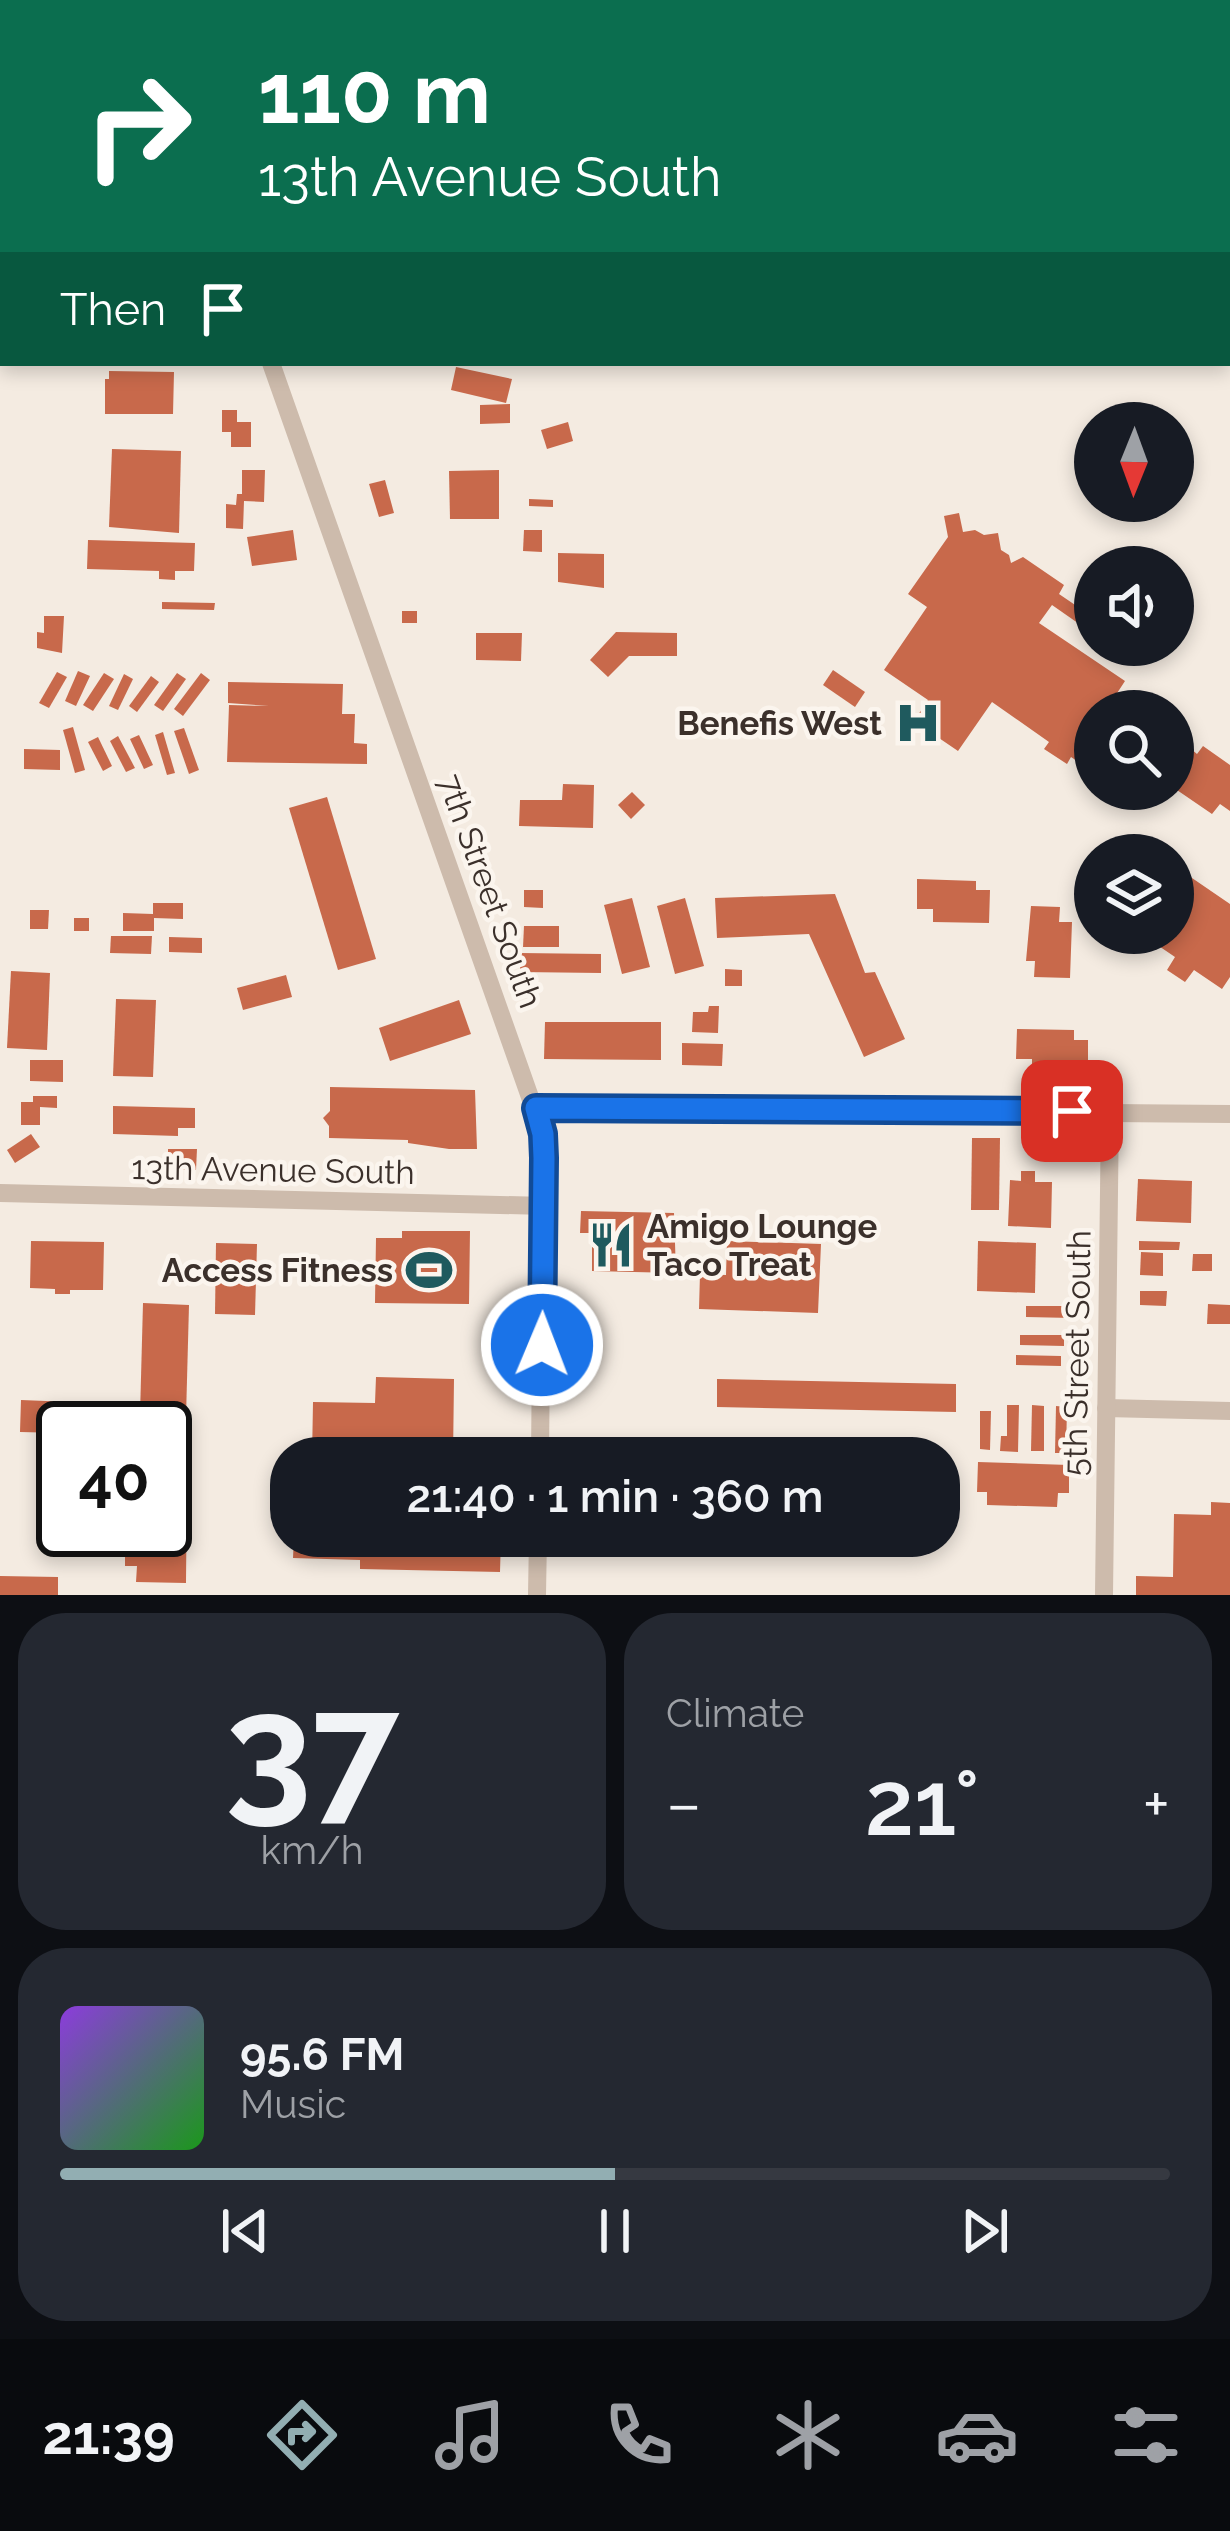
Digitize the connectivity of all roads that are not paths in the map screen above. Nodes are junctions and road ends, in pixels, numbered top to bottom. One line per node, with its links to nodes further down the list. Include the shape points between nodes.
1 (272, 366): 2 (street, 7th Street South)
2 (536, 1108): 3 (street); 6 (street, 7th Street South)
3 (1110, 1111): 4 (street); 7 (street, 5th Street South)
4 (1230, 1114)
5 (0, 1193): 6 (street, 13th Avenue South)
6 (545, 1206): 9 (street, 7th Street South)
7 (1106, 1408): 8 (street); 12 (street, 5th Street South)
8 (1230, 1411)
9 (540, 1437)
10 (538, 1557): 11 (street)
11 (537, 1595)
12 (1104, 1595)

